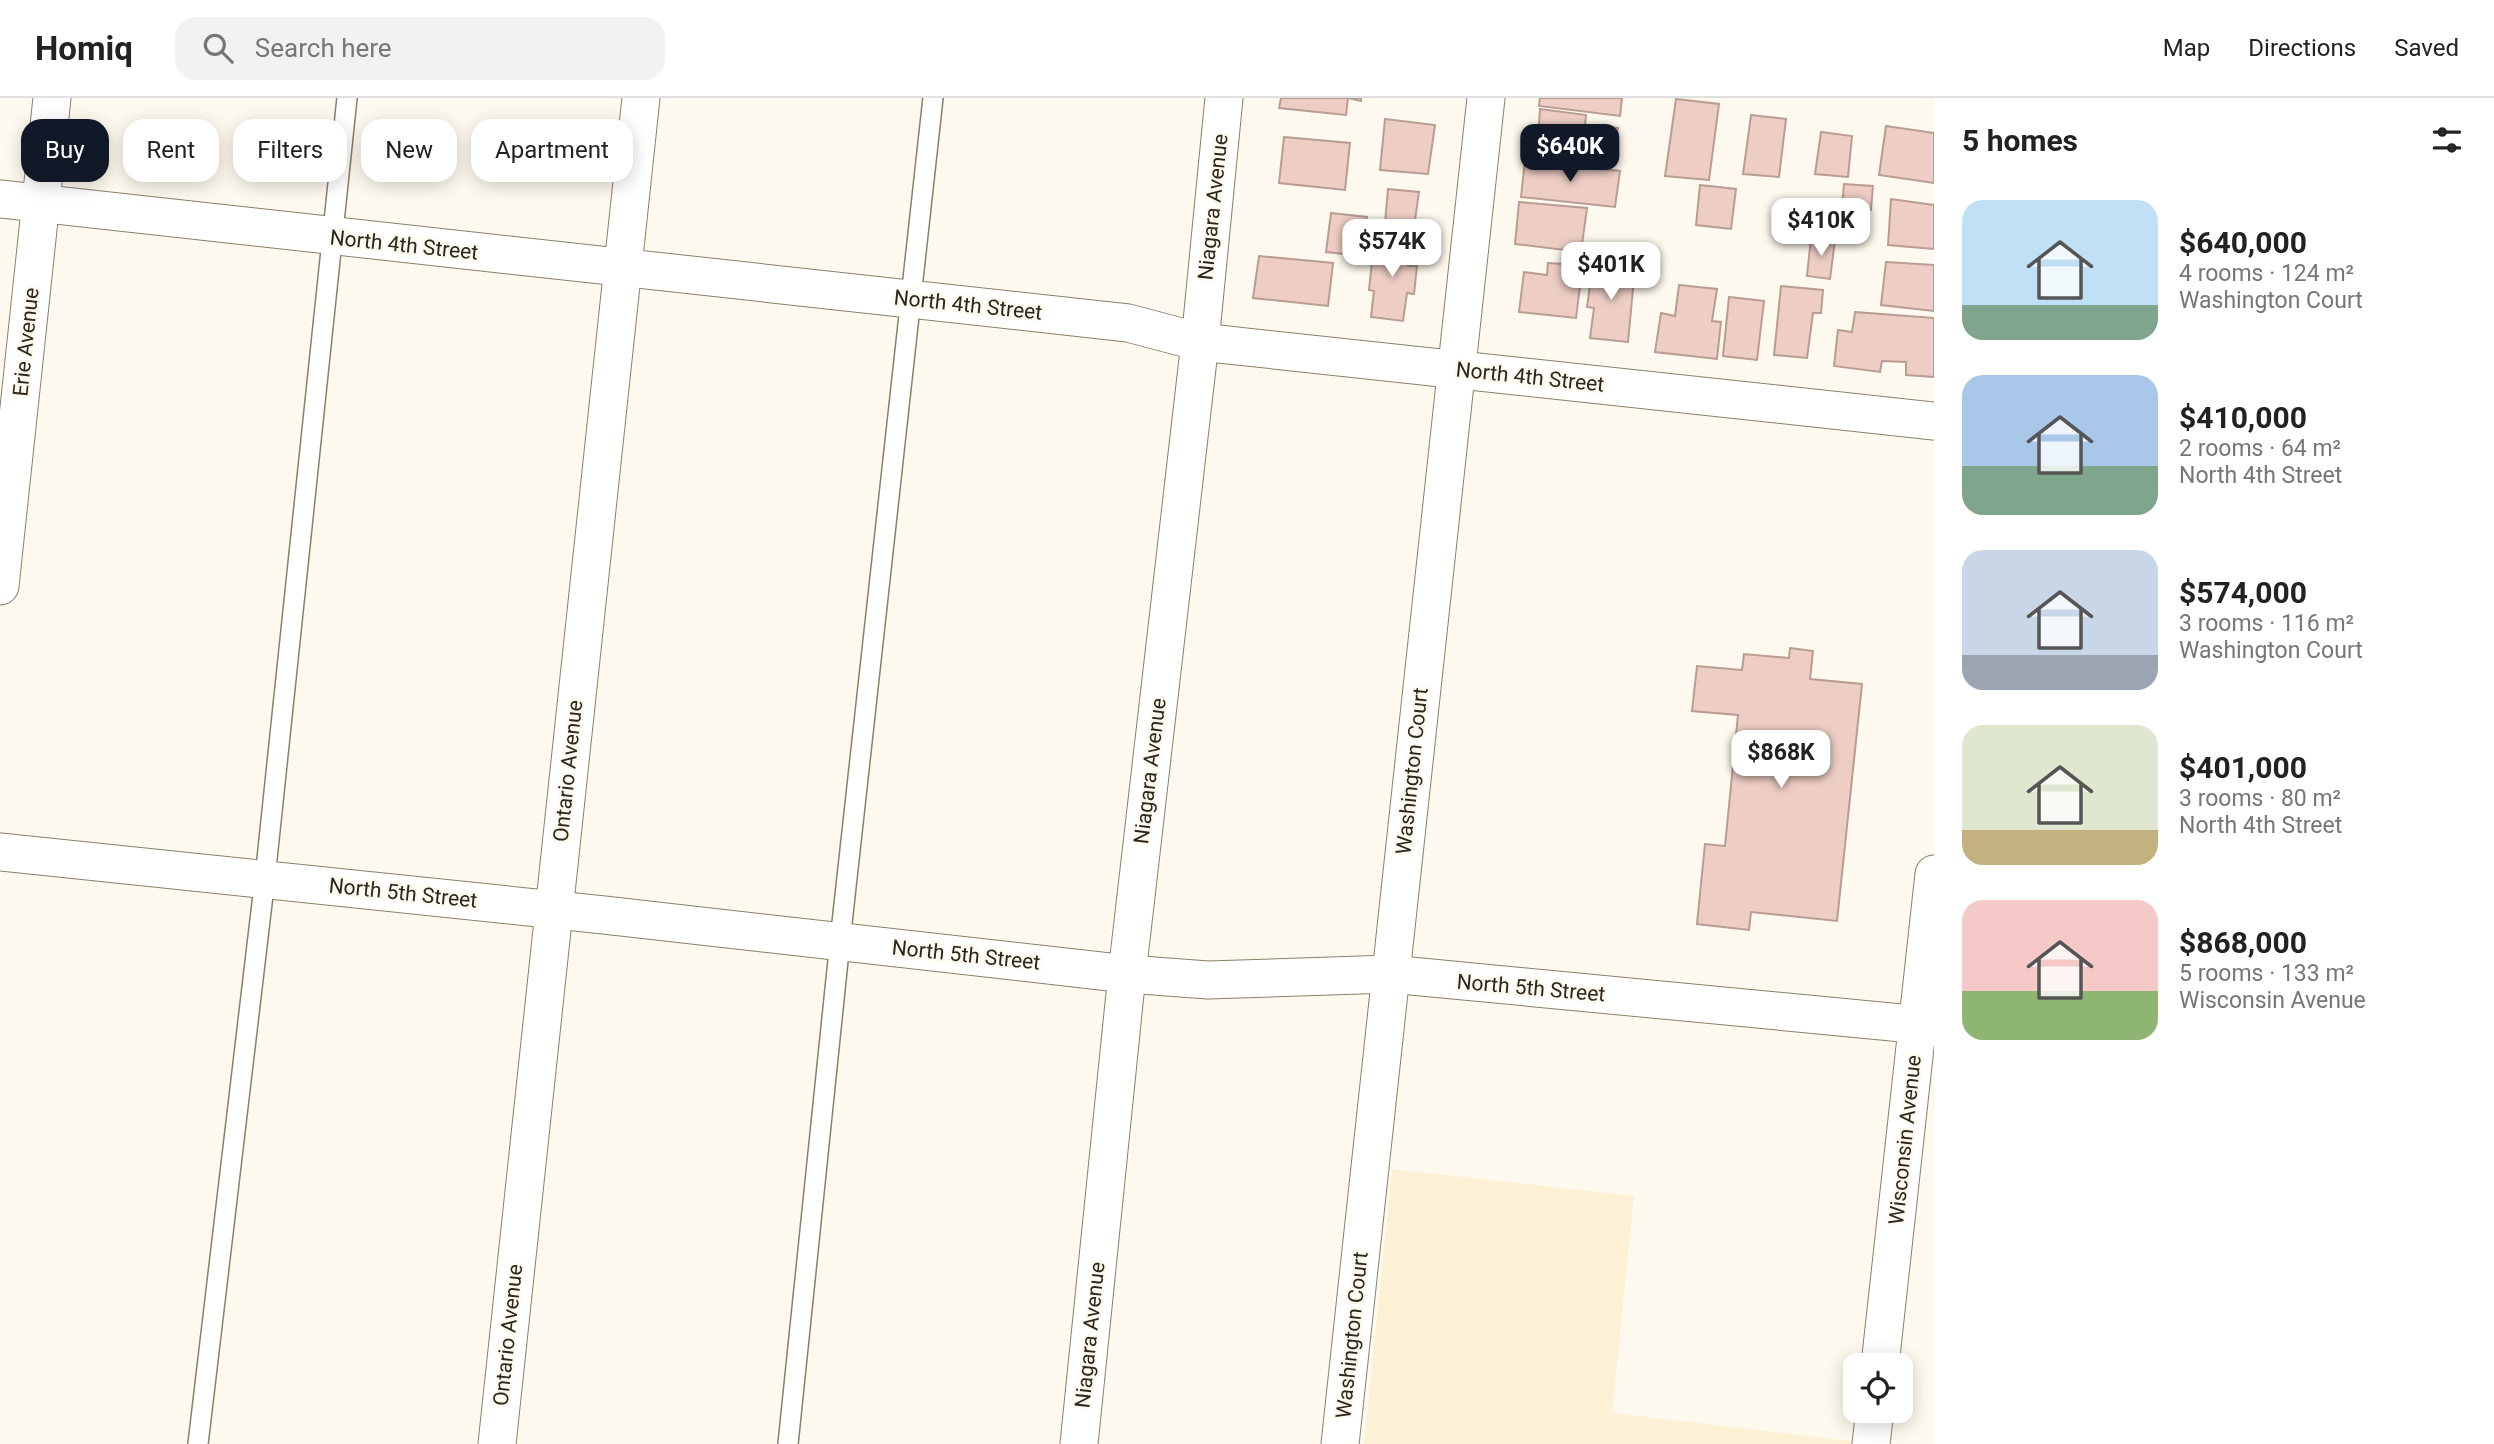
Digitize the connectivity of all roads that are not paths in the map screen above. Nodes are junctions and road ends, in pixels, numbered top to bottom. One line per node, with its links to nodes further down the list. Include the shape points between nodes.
1 (52, 98): 8 (street, Erie Avenue)
2 (347, 98): 9 (lane)
3 (641, 98): 10 (street, Ontario Avenue)
4 (933, 98): 11 (lane)
5 (1224, 98): 12 (street, Niagara Avenue)
6 (1486, 98): 13 (street, Washington Court)
7 (0, 200): 8 (street, North 4th Street)
8 (41, 204): 9 (street, North 4th Street); 15 (street, Erie Avenue)
9 (332, 237): 10 (street, North 4th Street); 18 (lane)
10 (623, 268): 11 (street, North 4th Street); 19 (street, Ontario Avenue)
11 (911, 299): 12 (street, North 4th Street, via 1128,323); 20 (lane)
12 (1200, 342): 13 (street, North 4th Street); 21 (street, Niagara Avenue)
13 (1457, 369): 14 (street, North 4th Street); 22 (street, Washington Court)
14 (1934, 421)
15 (0, 586)
16 (0, 852): 18 (street, North 5th Street)
17 (1934, 874): 23 (street, Wisconsin Avenue)
18 (265, 878): 19 (street, North 5th Street); 26 (lane)
19 (554, 909): 20 (street, North 5th Street); 27 (street, Ontario Avenue)
20 (840, 941): 21 (street, North 5th Street); 28 (lane)
21 (1127, 974): 22 (street, North 5th Street, via 1208,980); 29 (street, Niagara Avenue)
22 (1390, 974): 23 (street, North 5th Street); 30 (street, Washington Court)
23 (1926, 1025): 24 (street, Wisconsin Avenue)
24 (1882, 1353)
25 (1873, 1423): 31 (street)
26 (198, 1444)
27 (496, 1444)
28 (788, 1444)
29 (1079, 1444)
30 (1340, 1444)
31 (1871, 1444)

